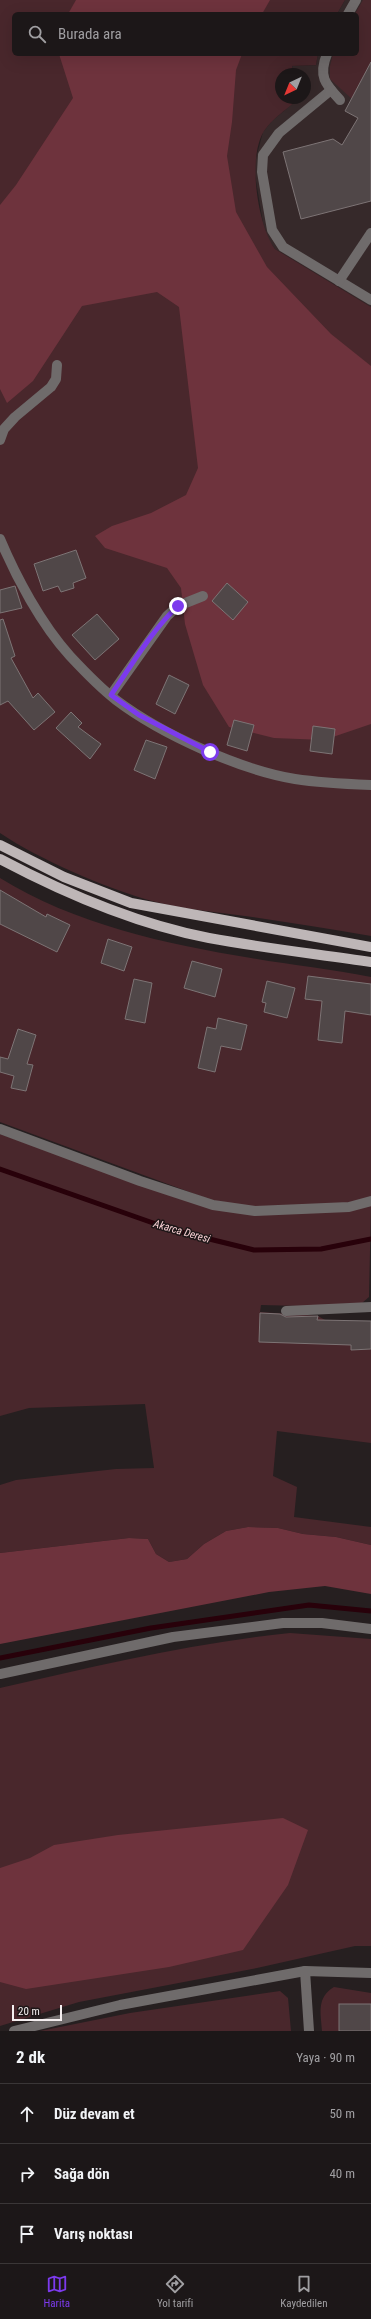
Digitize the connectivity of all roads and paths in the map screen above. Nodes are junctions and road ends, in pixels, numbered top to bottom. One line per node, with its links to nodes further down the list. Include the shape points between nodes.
1 (356, 0): 2 (street)
2 (349, 12)
3 (326, 56): 4 (street, via 322,67 324,80)
4 (331, 90): 5 (street); 7 (street, via 279,132 263,155 262,172 272,230 276,239 283,247)
5 (340, 100)
6 (371, 233): 7 (street)
7 (340, 282): 8 (street)
8 (371, 300)
9 (57, 365): 10 (street, via 56,379 51,387 15,417 4,429)
10 (0, 440)
11 (0, 539): 13 (street, via 18,579 68,654)
12 (203, 596): 13 (street, via 178,606 167,616)
13 (111, 695): 14 (street, via 163,728 210,752 248,766 294,779)
14 (371, 785)
15 (0, 845): 17 (main road, via 64,877 131,903)
16 (0, 859): 18 (main road, via 72,894 159,925 209,937)
17 (371, 947)
18 (371, 962)
19 (0, 1128): 20 (street, via 140,1181 213,1205 255,1211 349,1207)
20 (371, 1202)
21 (371, 1307): 22 (street)
22 (286, 1310)
23 (371, 1629): 24 (street, via 322,1623 283,1623 173,1638)
24 (0, 1674)
25 (305, 1971): 26 (street); 27 (street, via 120,2004); 28 (street)
26 (371, 1973)
27 (14, 2031)
28 (309, 2031)

